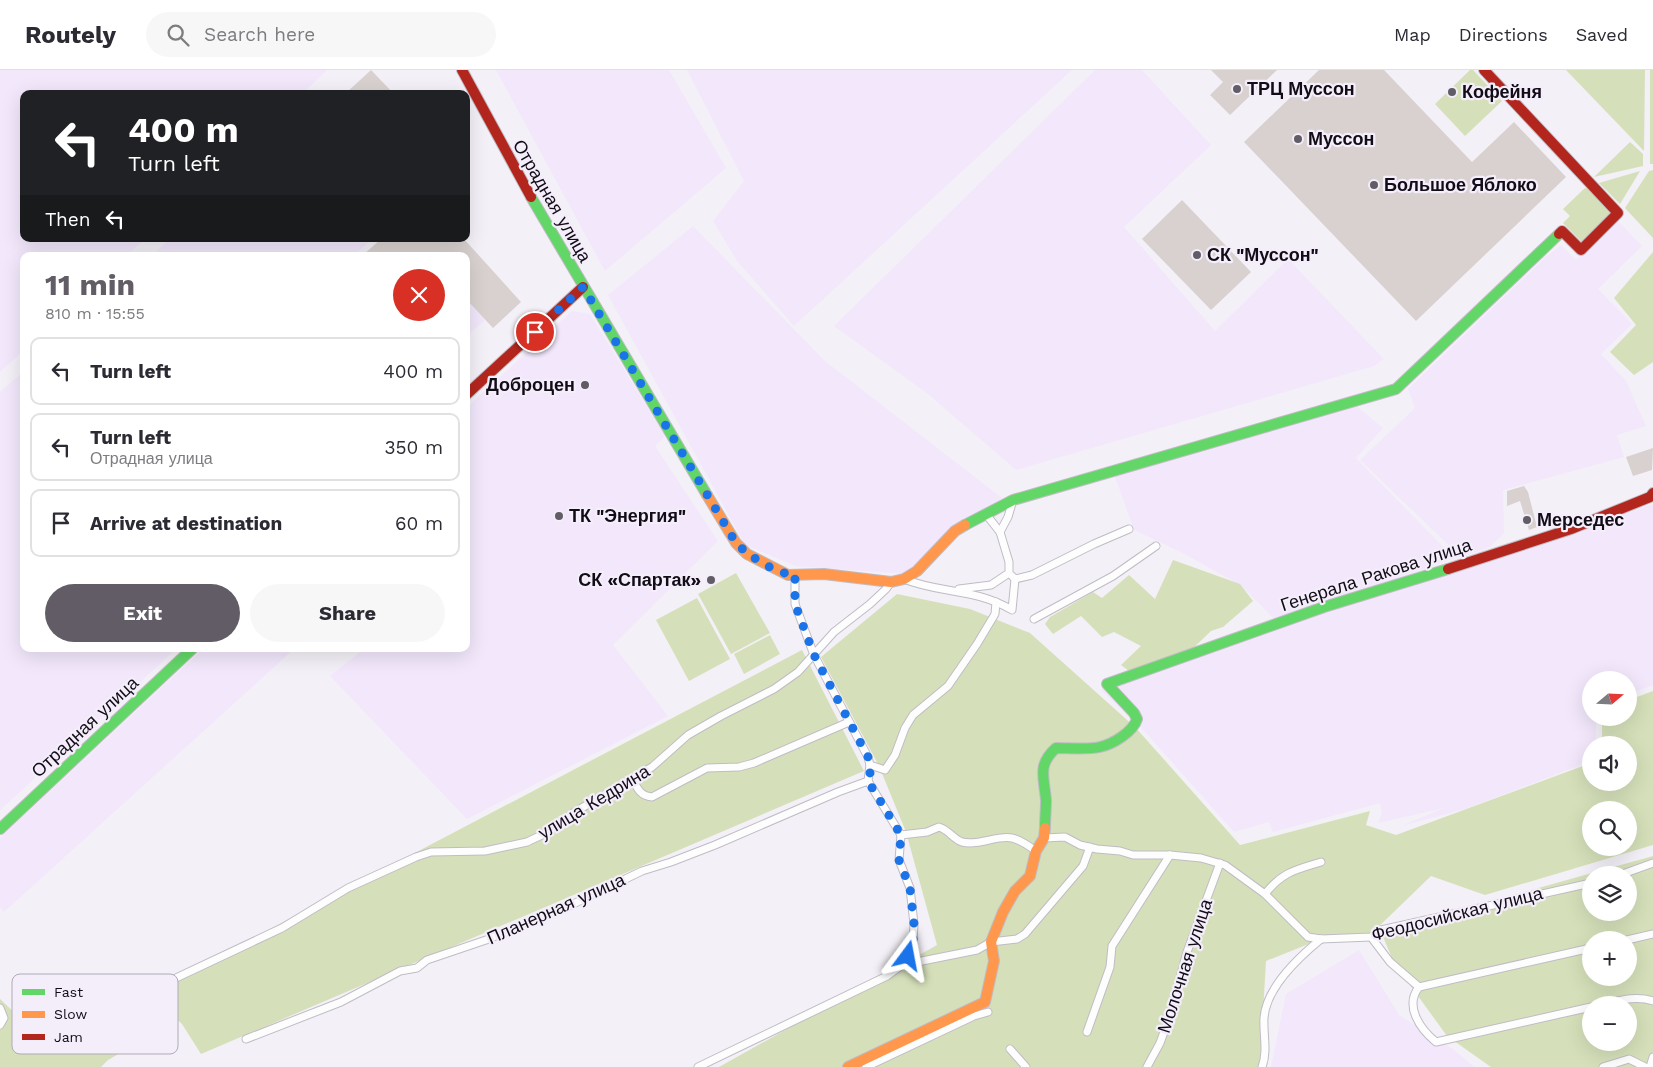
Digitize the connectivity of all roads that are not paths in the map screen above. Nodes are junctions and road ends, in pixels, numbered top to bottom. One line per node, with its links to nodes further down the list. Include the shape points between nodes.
1 (462, 70): 3 (street, Отрадная улица)
2 (1484, 70): 6 (street, via 1618,212 1581,250 1562,231 1396,389)
3 (583, 287): 4 (street, Отрадная улица); 12 (street, via 736,543 760,561 788,575)
4 (470, 390)
5 (1653, 493): 27 (street, Генерала Ракова улица, via 1623,509 1571,529 1325,607 1107,684 1134,713 1135,725 1121,737 1100,747 1062,747 1051,751 1042,770 1046,800)
6 (1013, 500): 7 (street); 9 (street)
7 (985, 513): 9 (street); 13 (street, via 956,531 917,572)
8 (1130, 529): 14 (street, via 1032,575)
9 (1000, 532): 11 (street)
10 (1156, 546): 18 (street, via 1113,576)
11 (1009, 573): 14 (street); 16 (street, via 991,585)
12 (795, 574): 15 (street); 20 (street, via 795,604)
13 (904, 579): 15 (street); 16 (street, via 921,586)
14 (1015, 579): 17 (street, via 1012,610)
15 (891, 582): 20 (street, улица Кедрина, via 870,604 834,632)
16 (952, 590): 17 (street)
17 (996, 602): 22 (street, via 995,614 948,686 913,715 885,770)
18 (1034, 619)
19 (189, 652): 25 (street, Отрадная улица)
20 (814, 655): 21 (street); 23 (street, улица Кедрина, via 798,672 774,689 688,736 652,767)
21 (849, 722): 22 (street); 23 (street, via 754,763 707,768 652,797 644,796)
22 (870, 765): 24 (street)
23 (632, 778): 44 (street, улица Кедрина, via 527,842 484,851 431,852 356,884 282,928)
24 (868, 781): 26 (street); 53 (street, Планерная улица, via 715,845 642,871 486,940 427,960 417,968 400,971 342,1002)
25 (0, 829)
26 (901, 835): 29 (street, via 939,827 961,841 987,842 1012,838); 43 (street, via 899,860 910,888 914,924 908,956)
27 (1044, 838): 28 (street, via 1065,837); 29 (street)
28 (1090, 848): 30 (street, via 1133,855); 41 (street, via 1083,866 1025,934 1017,939)
29 (1036, 851): 41 (street, via 1030,876 1011,898)
30 (1170, 855): 32 (street); 52 (street, via 1112,946 1110,966)
31 (1321, 862): 36 (street, via 1277,879)
32 (1220, 863): 36 (street); 60 (street, Молочная улица, via 1187,952 1170,1018)
33 (1653, 864): 34 (street)
34 (1637, 869)
35 (1582, 885): 38 (street, Феодосийская улица, via 1381,930)
36 (1265, 894): 40 (street, via 1308,937)
37 (1653, 934): 39 (street)
38 (1371, 937): 40 (street, Феодосийская улица); 45 (street, via 1390,962)
39 (1637, 938)
40 (1322, 939): 61 (street, via 1272,990 1264,1016 1265,1059)
41 (991, 942): 43 (street, via 977,950); 57 (street, via 994,961 985,1002)
42 (1582, 950): 45 (street)
43 (912, 964): 56 (street, via 902,965 887,976)
44 (178, 977)
45 (1419, 987): 49 (street, via 1412,1004 1416,1016 1436,1042)
46 (1637, 998): 47 (street)
47 (1653, 1001)
48 (0, 1008): 51 (street, via 4,1018)
49 (1582, 1009)
50 (988, 1012): 58 (street)
51 (0, 1026)
52 (1087, 1032)
53 (246, 1039)
54 (1010, 1049): 59 (street)
55 (1653, 1057): 64 (street)
56 (698, 1067)
57 (848, 1067)
58 (866, 1067)
59 (1026, 1067)
60 (1147, 1067)
61 (1262, 1067)
62 (1603, 1067): 63 (street, via 1629,1059)
63 (1645, 1067)
64 (1650, 1067)

